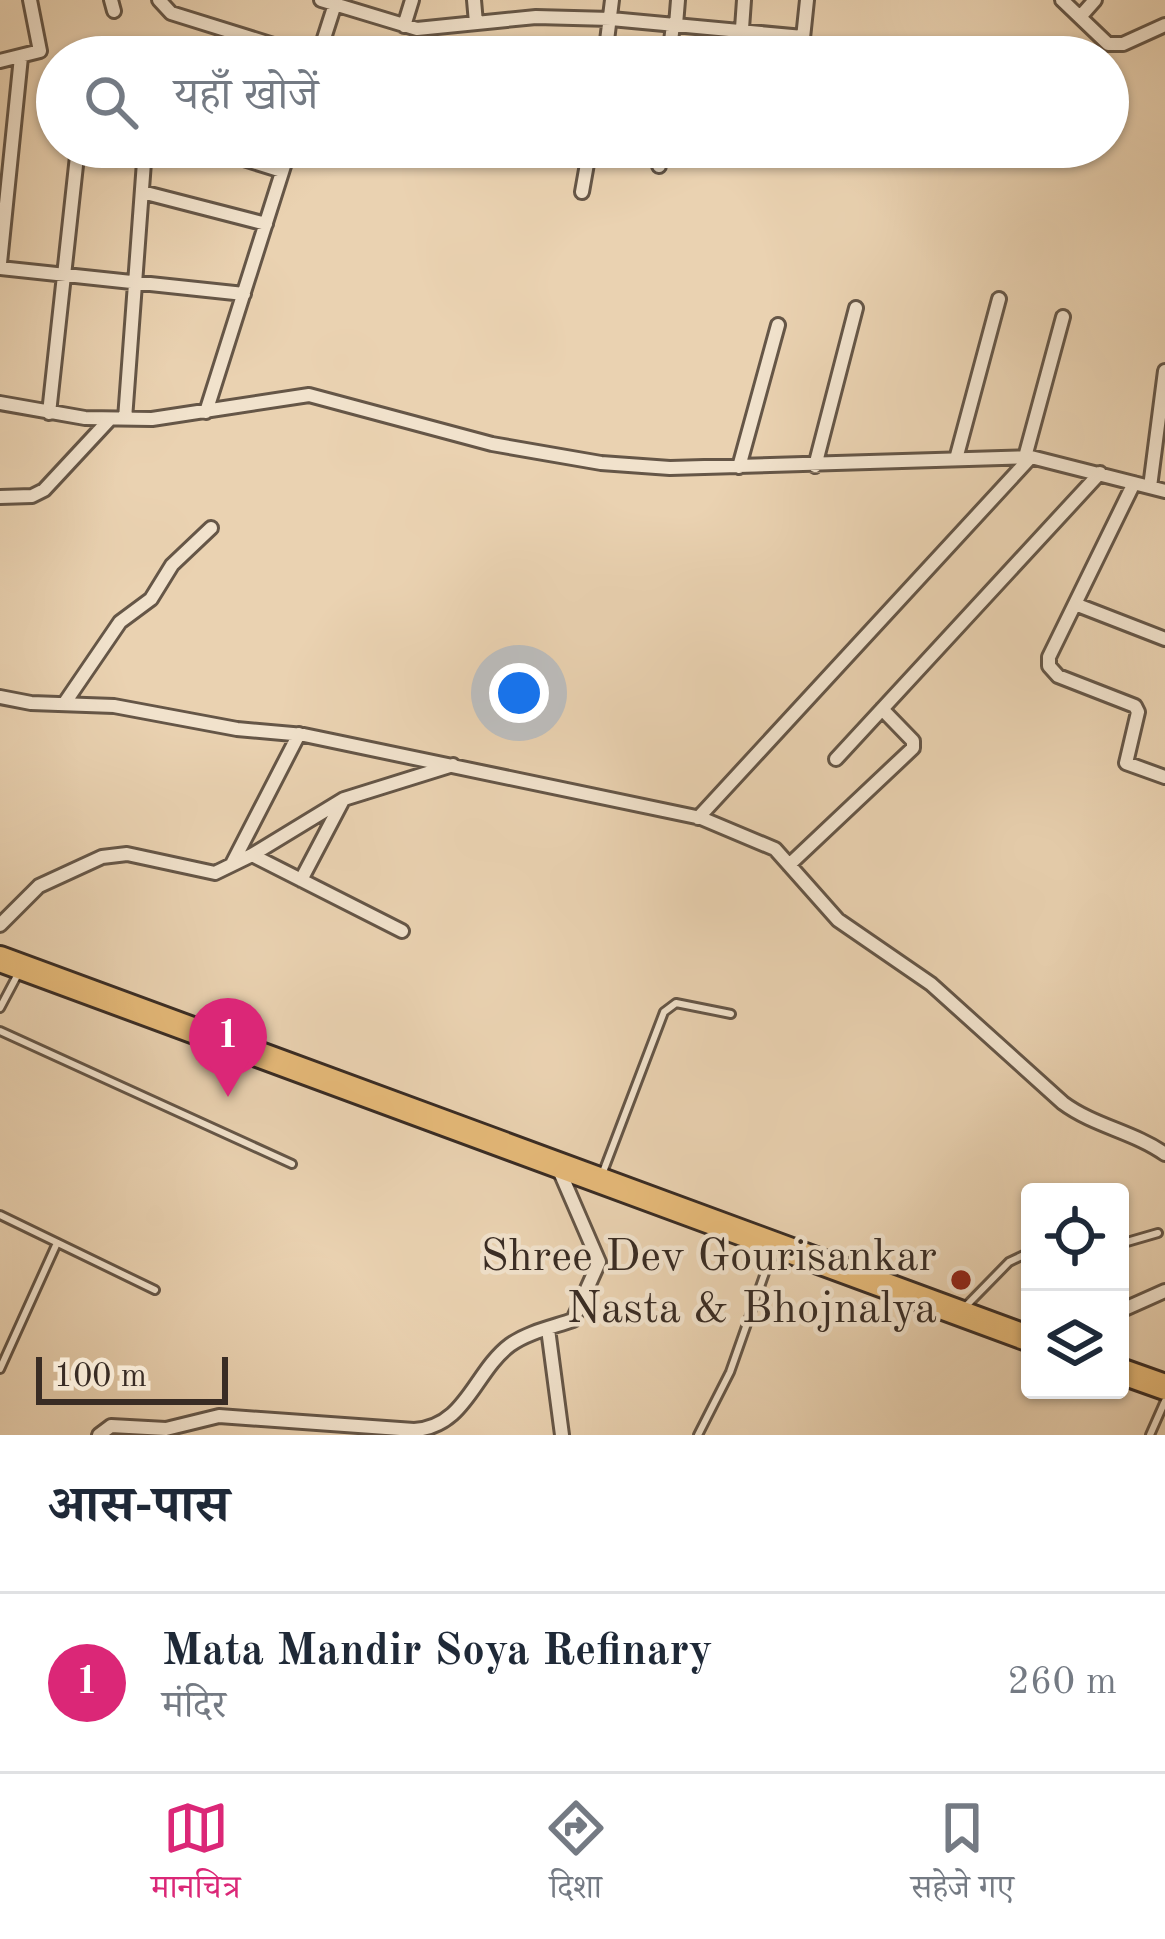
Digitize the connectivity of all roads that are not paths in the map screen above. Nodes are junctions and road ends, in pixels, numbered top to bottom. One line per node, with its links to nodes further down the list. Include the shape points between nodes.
1 (30, 0): 21 (street)
2 (159, 0): 22 (street, via 171,13)
3 (412, 0): 19 (street)
4 (474, 0): 16 (street)
5 (529, 0): 13 (street)
6 (612, 0): 15 (street)
7 (678, 0): 17 (street)
8 (744, 0): 20 (street)
9 (807, 0): 28 (street)
10 (1061, 0): 14 (street)
11 (1095, 0): 14 (street)
12 (330, 2): 19 (street); 23 (street)
13 (531, 17): 15 (street); 16 (street)
14 (1080, 17): 29 (street)
15 (611, 20): 17 (street); 24 (street)
16 (476, 23): 19 (street)
17 (674, 25): 20 (street); 25 (street)
18 (1165, 25): 30 (street)
19 (404, 26)
20 (742, 31): 26 (street); 27 (street)
21 (38, 36)
22 (246, 36)
23 (321, 36)
24 (608, 36)
25 (672, 36)
26 (742, 36)
27 (793, 36)
28 (803, 36)
29 (1100, 36)
30 (1129, 40)
31 (36, 52): 32 (street)
32 (21, 57): 33 (street); 43 (street)
33 (0, 61)
34 (76, 168): 44 (street)
35 (144, 168): 41 (street)
36 (272, 168): 39 (street)
37 (283, 168): 39 (street)
38 (586, 168): 40 (street)
39 (282, 171): 42 (street)
40 (582, 192)
41 (142, 193): 42 (street); 45 (street)
42 (266, 224): 46 (street)
43 (0, 265): 44 (street)
44 (64, 274): 45 (street); 54 (street)
45 (136, 282): 46 (street); 55 (street)
46 (244, 293): 53 (street)
47 (999, 299): 57 (street)
48 (856, 308): 58 (street)
49 (1063, 317): 56 (street)
50 (778, 325): 59 (street)
51 (1165, 371): 62 (street)
52 (0, 404): 54 (street)
53 (206, 412): 55 (street); 59 (street, via 309,394 567,459)
54 (49, 413): 55 (street)
55 (117, 419): 63 (street, via 44,490)
56 (1028, 457): 57 (street); 60 (street); 75 (street)
57 (956, 459): 58 (street)
58 (815, 466): 59 (street)
59 (739, 467)
60 (1100, 473): 61 (street); 69 (street)
61 (1134, 483): 62 (street); 65 (street)
62 (1158, 489)
63 (0, 497)
64 (212, 528): 68 (street, via 120,622)
65 (1075, 604): 66 (street); 73 (street, via 1049,657 1051,670 1136,706 1126,763)
66 (1165, 639)
67 (0, 697): 68 (street)
68 (64, 704): 70 (street)
69 (882, 709): 71 (street); 78 (street, via 913,741 912,750)
70 (299, 734): 72 (street); 77 (street)
71 (836, 759)
72 (454, 764): 74 (street); 75 (street)
73 (1165, 777)
74 (344, 799): 76 (street); 79 (street)
75 (698, 818): 78 (street, via 761,840)
76 (252, 855): 77 (street); 79 (street)
77 (232, 865): 80 (street, via 209,874 111,854 39,886)
78 (789, 865): 86 (street, via 838,920 927,981 1069,1107)
79 (301, 880): 81 (street)
80 (0, 925)
81 (402, 931)
82 (11, 963): 83 (lane); 88 (highway)
83 (0, 1007)
84 (731, 1014): 89 (lane, via 682,1003 664,1012)
85 (0, 1031): 87 (lane)
86 (1165, 1154)
87 (292, 1164)
88 (556, 1164): 89 (highway); 100 (street, via 598,1266 577,1316)
89 (600, 1180): 94 (highway)
90 (0, 1215): 93 (lane)
91 (1158, 1233): 92 (lane)
92 (1129, 1241)
93 (57, 1243): 96 (lane); 102 (lane)
94 (774, 1246): 99 (highway); 108 (lane, via 730,1372)
95 (1021, 1256): 99 (lane)
96 (155, 1290)
97 (1165, 1291): 98 (street)
98 (1129, 1307)
99 (958, 1313): 101 (highway)
100 (548, 1329): 106 (street, via 509,1346 453,1415 432,1428 219,1416 166,1429 111,1426); 107 (street)
101 (1021, 1336)
102 (0, 1369)
103 (1129, 1374): 104 (highway)
104 (1165, 1388)
105 (1165, 1401): 109 (lane)
106 (99, 1435)
107 (562, 1435)
108 (698, 1435)
109 (1150, 1435)

